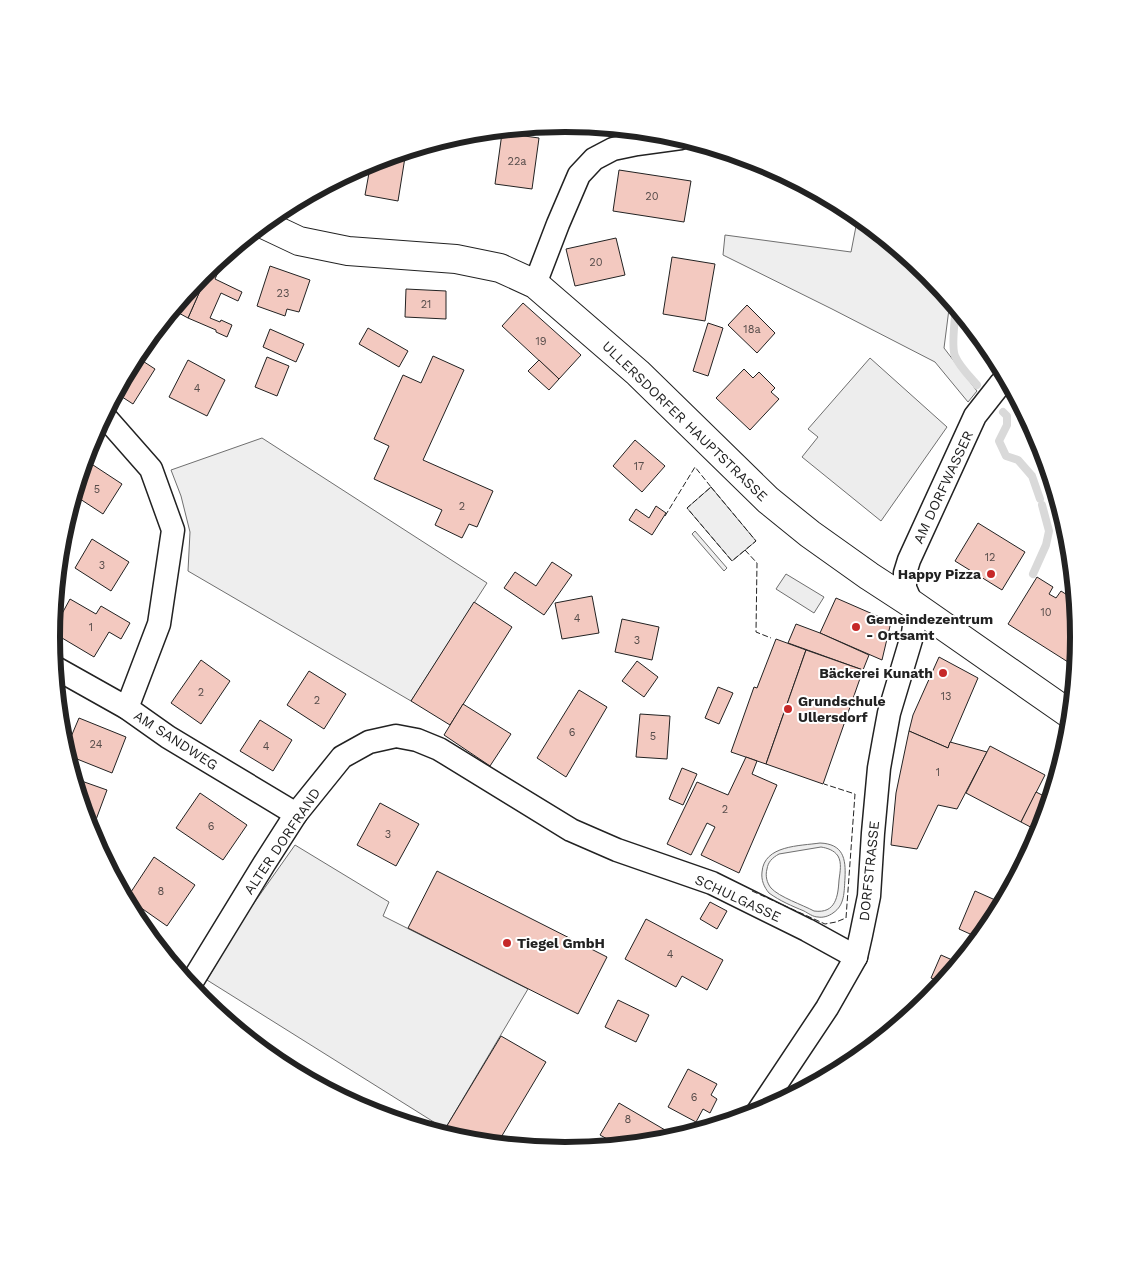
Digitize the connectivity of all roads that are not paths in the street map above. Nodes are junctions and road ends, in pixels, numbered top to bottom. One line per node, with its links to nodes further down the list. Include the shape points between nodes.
1 (659, 141): 3 (street, via 613,149 594,159 579,175)
2 (270, 228): 3 (main road, ULLERSDORFER HAUPTSTRASSE, via 299,241 348,250 456,259 500,268)
3 (535, 284): 6 (main road, ULLERSDORFER HAUPTSTRASSE, via 638,373 768,500 810,534)
4 (1001, 383): 6 (street, AM DORFWASSER, via 975,416 909,560 905,588)
5 (109, 421): 8 (street, via 151,469 173,530 159,624)
6 (912, 604): 9 (main road, ULLERSDORFER HAUPTSTRASSE); 12 (street, DORFSTRASSE, via 913,633 889,713 879,768 869,896)
7 (61, 671): 8 (street, AM SANDWEG)
8 (128, 708): 10 (street, AM SANDWEG, via 168,737)
9 (1065, 711)
10 (296, 814): 11 (street, ALTER DORFRAND, via 342,757 369,742 396,736 439,749 571,830); 13 (street, ALTER DORFRAND)
11 (617, 850): 12 (street, SCHULGASSE, via 712,883)
12 (856, 956): 14 (street, DORFSTRASSE, via 827,1008)
13 (194, 979)
14 (765, 1101)

